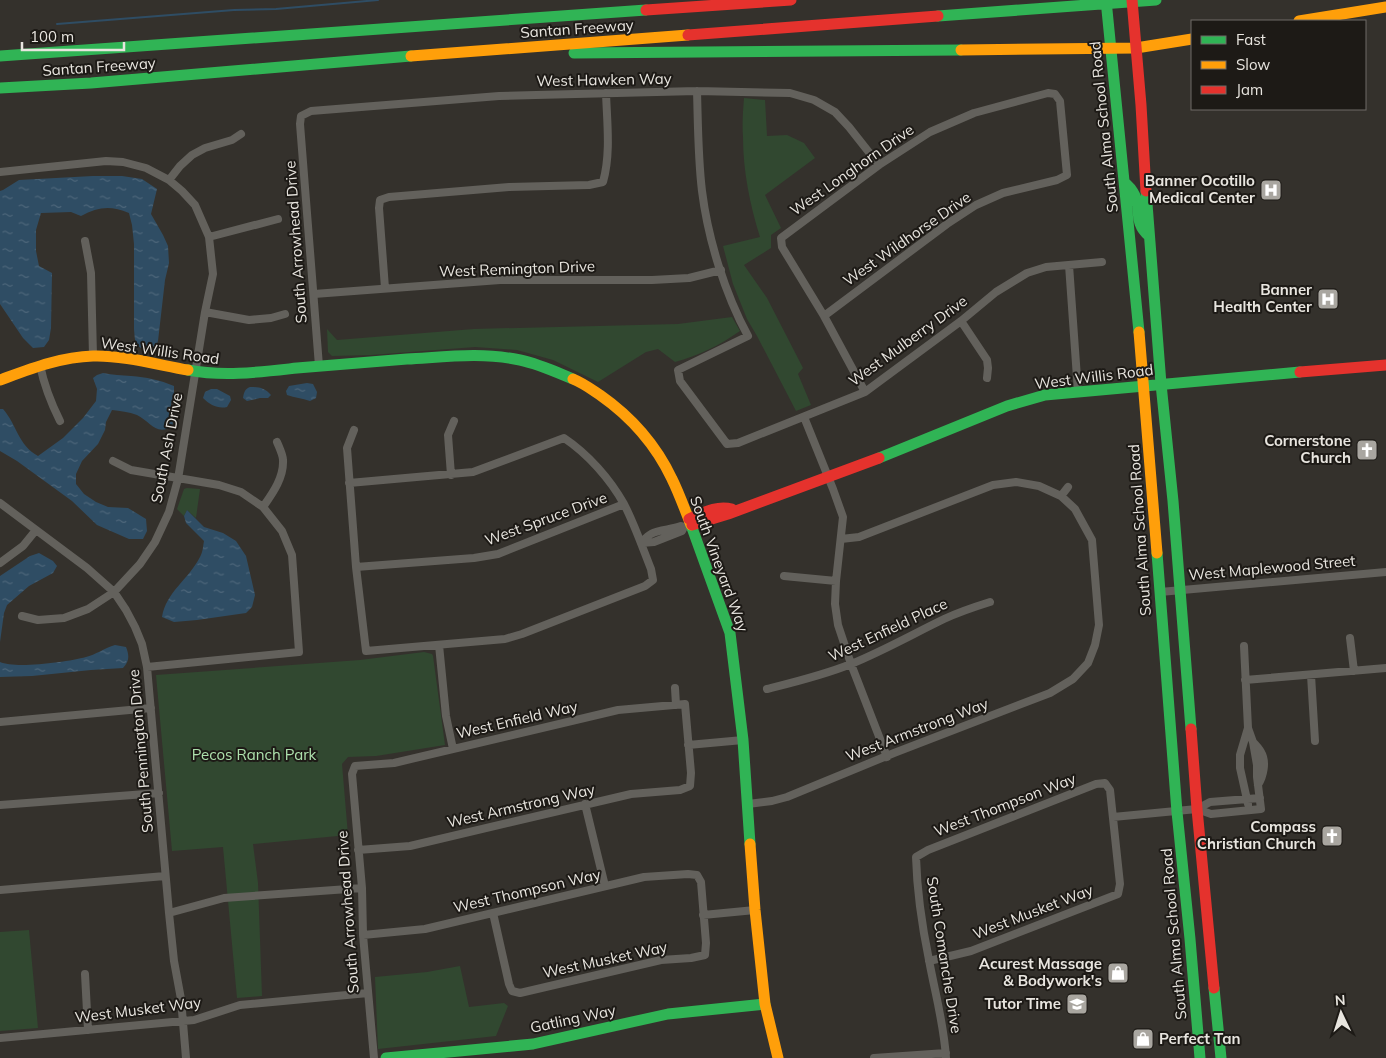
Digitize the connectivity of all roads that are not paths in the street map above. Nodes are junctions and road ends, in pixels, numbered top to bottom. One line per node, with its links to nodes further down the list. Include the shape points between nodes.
1 (661, 0): 7 (main road)
2 (792, 0): 7 (main road, Santan Freeway)
3 (1106, 0): 12 (main road, South Alma School Road)
4 (1132, 0): 13 (main road)
5 (1156, 0): 15 (main road, Santan Freeway)
6 (1386, 7): 8 (main road)
7 (536, 17): 11 (main road, Santan Freeway)
8 (1305, 20)
9 (1191, 39): 13 (main road)
10 (0, 46): 11 (main road)
11 (119, 46): 16 (main road, Santan Freeway)
12 (1110, 48): 13 (main road); 14 (main road); 18 (main road, South Alma School Road)
13 (1136, 48): 31 (main road)
14 (971, 50): 15 (main road); 18 (main road, via 990,54 1095,53 1107,64)
15 (440, 54): 17 (main road, Santan Freeway)
16 (0, 56)
17 (91, 83): 19 (main road, Santan Freeway); 22 (main road)
18 (1114, 86): 29 (main road, South Alma School Road)
19 (0, 88)
20 (698, 92): 21 (street, West Hawken Way); 25 (street, West Hawken Way, via 778,92 814,100 835,112); 36 (street, via 702,193)
21 (606, 93): 23 (street, West Hawken Way, via 499,96 311,111); 37 (street, via 607,145 603,182 508,187 380,200)
22 (0, 94)
23 (301, 116): 38 (street, South Arrowhead Drive)
24 (241, 134): 28 (street, via 192,155)
25 (879, 165): 27 (street, West Longhorn Drive, via 930,132 1000,105 1048,93 1055,94 1060,101); 41 (street, West Longhorn Drive, via 781,238 782,246)
26 (0, 172): 28 (street, via 123,162 146,168)
27 (1067, 175): 41 (street, West Wildhorse Drive, via 1003,193 976,205)
28 (169, 180): 32 (street, via 195,205)
29 (1125, 183): 31 (main road, via 1135,194 1139,222); 51 (main road, South Alma School Road)
30 (278, 219): 32 (street)
31 (1149, 236): 50 (main road)
32 (210, 237): 39 (street, South Ash Drive, via 213,274)
33 (85, 241): 43 (street, via 91,273)
34 (1102, 262): 35 (street, West Mulberry Drive)
35 (1069, 264): 42 (street, West Mulberry Drive, via 1027,273 996,292); 53 (street)
36 (720, 270): 37 (street, West Remington Drive, via 689,278 652,280 500,280); 54 (street, West Mulberry Drive, via 748,336 678,370 680,380 726,444 738,443)
37 (385, 288): 38 (street, West Remington Drive)
38 (314, 294): 46 (street, South Arrowhead Drive)
39 (205, 312): 40 (street, via 249,320); 47 (street, South Ash Drive)
40 (285, 314)
41 (824, 316): 52 (street)
42 (961, 321): 48 (street, via 987,360); 52 (street, West Mulberry Drive)
43 (93, 356): 44 (main road, West Willis Road); 47 (main road, West Willis Road)
44 (40, 365): 49 (main road, West Willis Road); 55 (street)
45 (1386, 365): 50 (main road, West Willis Road)
46 (319, 366): 47 (main road, West Willis Road, via 240,374); 69 (main road, South Vineyard Way, via 466,355 494,356 545,366 580,382 626,415 653,446 672,478)
47 (196, 372): 62 (street, South Ash Drive)
48 (986, 378)
49 (0, 380)
50 (1161, 384): 51 (main road, West Willis Road); 78 (main road)
51 (1144, 385): 53 (main road, West Willis Road); 80 (main road, South Alma School Road)
52 (865, 392): 54 (street, West Mulberry Drive)
53 (1078, 392): 61 (main road, West Willis Road, via 1045,395 1007,406)
54 (804, 417): 61 (street)
55 (60, 421)
56 (454, 421): 60 (street, via 448,435)
57 (354, 430): 63 (street, via 347,448)
58 (277, 442): 68 (street, via 284,460 280,479)
59 (113, 461): 62 (street, via 131,470)
60 (451, 475): 63 (street); 67 (street, via 473,472 564,438 601,471)
61 (828, 477): 69 (main road, West Willis Road, via 736,511 725,507 701,513); 71 (street, via 842,516)
62 (178, 478): 68 (street, via 241,492); 79 (street, South Ash Drive, via 169,512 155,542)
63 (350, 483): 74 (street)
64 (1068, 487): 65 (street)
65 (1061, 496): 71 (street, via 1039,486 1016,482 993,485 859,537); 102 (street, West Armstrong Way, via 1075,509 1092,540 1099,625 1088,663 1073,679 1050,694)
66 (0, 503): 70 (street, South Pennington Drive)
67 (624, 504): 72 (street); 74 (street, West Spruce Drive, via 498,554)
68 (263, 507): 87 (street, via 282,530 292,555 299,652)
69 (688, 524): 72 (street, West Willis Road, via 682,531 654,542); 98 (main road, South Vineyard Way, via 730,633)
70 (36, 530): 73 (street, via 23,546); 79 (street, South Pennington Drive)
71 (841, 539): 77 (street)
72 (641, 543): 84 (street, via 653,580 645,586 505,639)
73 (0, 563)
74 (356, 567): 84 (street, via 366,651)
75 (1386, 572): 78 (street, West Maplewood Street)
76 (784, 576): 77 (street)
77 (836, 581): 86 (street, via 838,625)
78 (1180, 590): 80 (street, West Maplewood Street); 110 (main road)
79 (114, 592): 82 (street, South Ash Drive, via 88,609 64,618 38,620); 87 (street, South Pennington Drive, via 135,627)
80 (1160, 592): 112 (main road, South Alma School Road)
81 (990, 602): 86 (street, West Enfield Place, via 944,619)
82 (22, 616)
83 (1350, 638): 89 (street)
84 (439, 645): 101 (street, via 446,716)
85 (1244, 646): 91 (street)
86 (851, 664): 93 (street, West Enfield Place); 102 (street)
87 (147, 667): 95 (street, South Pennington Drive)
88 (1386, 668): 89 (street)
89 (1354, 670): 90 (street)
90 (1311, 675): 91 (street); 99 (street)
91 (1245, 680): 97 (street)
92 (675, 688): 94 (street)
93 (767, 689)
94 (676, 705): 100 (street, West Enfield Way, via 685,704); 101 (street, West Enfield Way, via 618,710)
95 (151, 708): 96 (street); 104 (street, South Pennington Drive)
96 (0, 722)
97 (1248, 728): 105 (street, via 1257,765); 106 (street, via 1240,755)
98 (742, 740): 100 (street); 108 (main road, South Vineyard Way)
99 (1315, 741)
100 (688, 744): 107 (street, West Armstrong Way, via 690,786)
101 (454, 749): 103 (street, West Enfield Way, via 394,763)
102 (887, 757): 108 (street, West Armstrong Way, via 787,797)
103 (355, 766): 114 (street, South Arrowhead Drive, via 352,774)
104 (159, 792): 109 (street); 116 (street, South Pennington Drive)
105 (1260, 798): 106 (street); 111 (street, via 1261,809)
106 (1248, 800): 110 (street, via 1210,802); 111 (street)
107 (585, 804): 114 (street, West Armstrong Way, via 410,846); 117 (street)
108 (748, 804): 120 (main road, South Vineyard Way)
109 (0, 806)
110 (1197, 809): 111 (street, via 1211,814); 112 (street); 139 (main road)
111 (1250, 810)
112 (1177, 812): 113 (street); 138 (main road, South Alma School Road)
113 (1113, 817): 115 (street, West Thompson Way, via 1110,790 1105,783 1096,784); 125 (street, West Musket Way, via 1120,884 1118,894 972,951)
114 (358, 850): 118 (street, South Arrowhead Drive)
115 (916, 856): 125 (street, South Comanche Drive)
116 (166, 876): 119 (street); 121 (street, South Pennington Drive)
117 (605, 886): 122 (street, West Thompson Way); 123 (street, West Thompson Way, via 644,877 698,875)
118 (362, 888): 121 (street, via 224,898); 124 (street, South Arrowhead Drive)
119 (0, 890)
120 (755, 910): 123 (street); 128 (main road, South Vineyard Way)
121 (169, 913): 129 (street, South Pennington Drive)
122 (492, 913): 123 (street, West Musket Way, via 509,982 512,990 520,993 661,960 705,955); 124 (street, West Thompson Way, via 425,929)
123 (703, 915)
124 (362, 935): 127 (street, South Arrowhead Drive)
125 (929, 961): 132 (street, South Comanche Drive)
126 (85, 974): 130 (street)
127 (368, 993): 129 (street, West Musket Way, via 240,1006); 134 (street, South Arrowhead Drive)
128 (765, 1004): 135 (main road, Gatling Way, via 668,1014 533,1044); 136 (main road, South Vineyard Way)
129 (182, 1022): 130 (street, West Musket Way); 133 (street, South Pennington Drive)
130 (88, 1030): 131 (street, West Musket Way)
131 (0, 1038)
132 (946, 1055): 137 (street)
133 (186, 1058)
134 (374, 1058)
135 (386, 1058)
136 (778, 1058)
137 (874, 1058)
138 (1200, 1058)
139 (1221, 1058)

